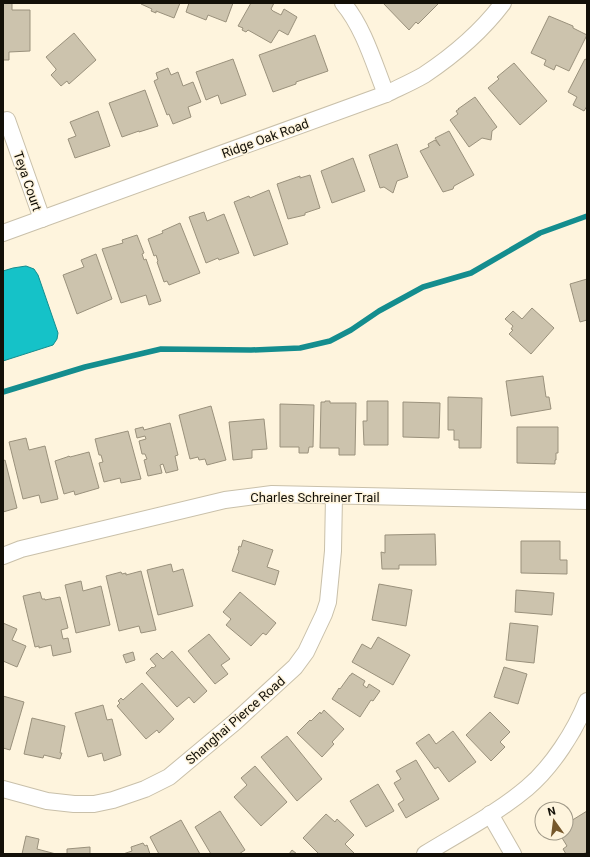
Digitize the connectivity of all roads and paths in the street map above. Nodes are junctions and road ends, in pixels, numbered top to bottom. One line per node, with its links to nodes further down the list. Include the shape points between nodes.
1 (343, 3): 3 (street, via 357,24)
2 (503, 3): 3 (street, Ridge Oak Road, via 493,16 445,60 423,75)
3 (386, 94): 5 (street, Ridge Oak Road)
4 (7, 120): 5 (street, Teya Court)
5 (42, 219): 6 (street, Ridge Oak Road)
6 (3, 233)
7 (334, 496): 8 (street, Charles Schreiner Trail); 9 (street, Charles Schreiner Trail, via 272,494 225,500 21,549); 11 (street, Shanghai Pierce Road, via 333,551 328,602 324,614 306,652 295,667 235,722 169,777 113,800 94,804 74,804 47,801)
8 (587, 501)
9 (3, 556)
10 (587, 701): 12 (street, via 558,753 540,775 514,798)
11 (3, 790)
12 (490, 814): 13 (street); 14 (street)
13 (425, 854)
14 (513, 854)

